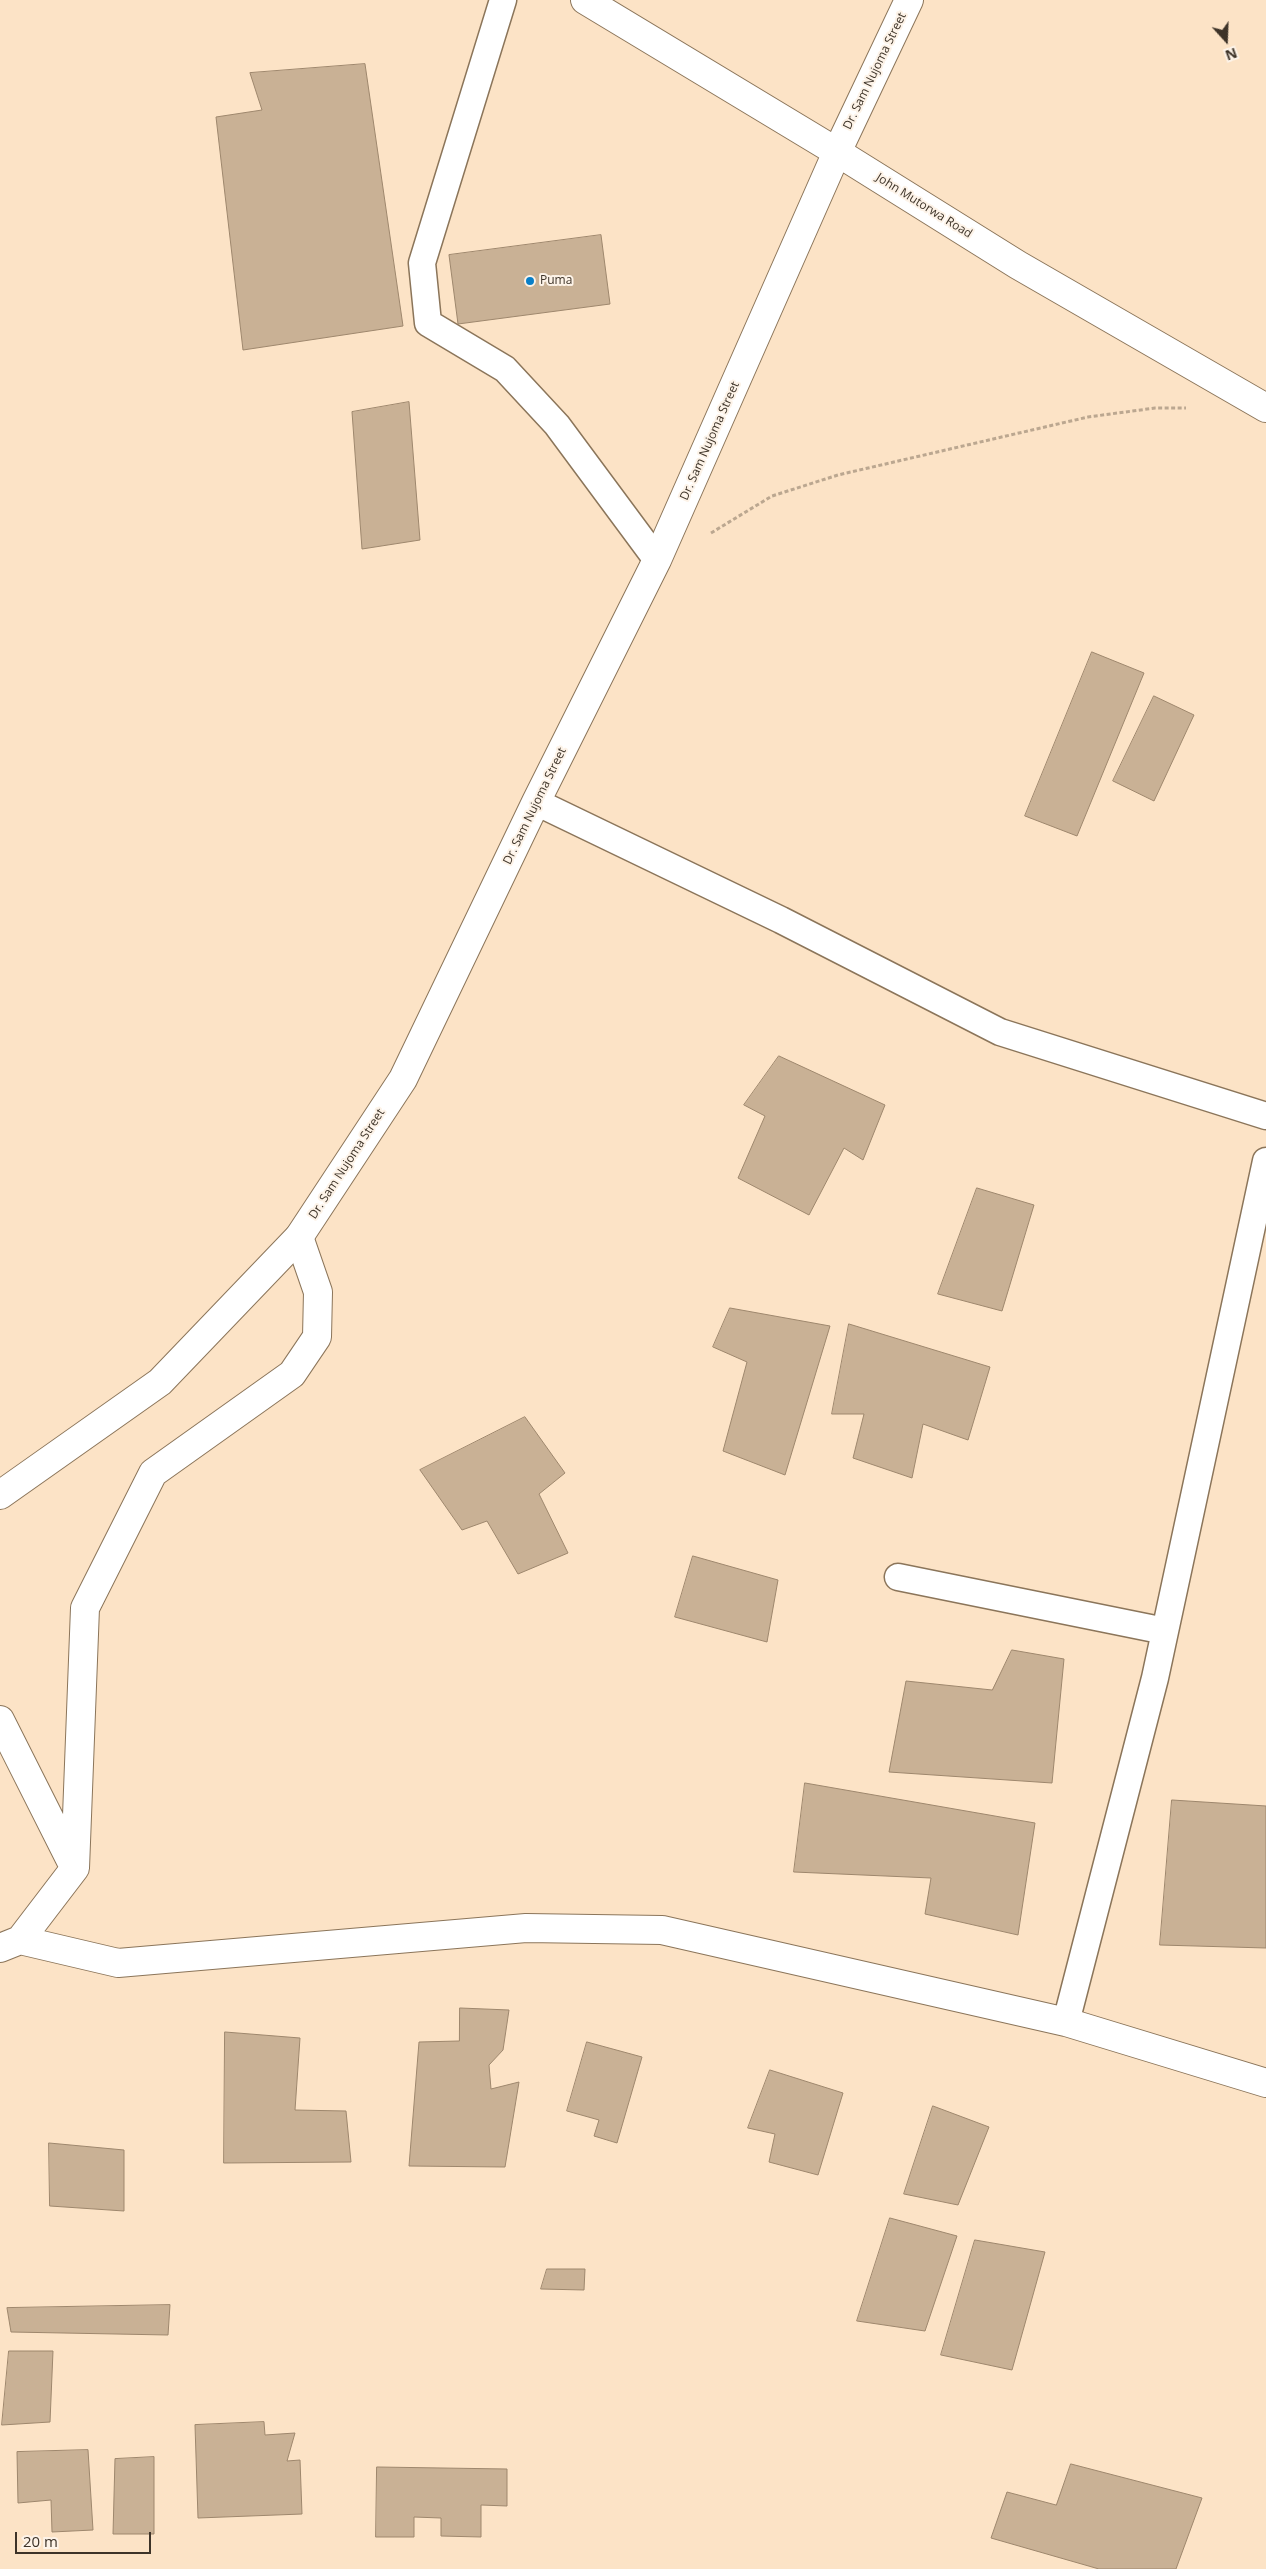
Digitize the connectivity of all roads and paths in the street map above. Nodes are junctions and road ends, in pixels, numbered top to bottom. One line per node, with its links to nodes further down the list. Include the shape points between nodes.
1 (502, 0): 8 (lane, via 422,263 428,323 505,369 557,425)
2 (585, 0): 4 (street, John Mutorwa Road)
3 (910, 0): 4 (street, Dr. Sam Nujoma Street)
4 (837, 152): 6 (street, John Mutorwa Road, via 1018,265); 8 (street, Dr. Sam Nujoma Street)
5 (1193, 408): 7 (path, via 1155,408 1088,418 838,475 772,496)
6 (1266, 408)
7 (709, 534)
8 (657, 560): 9 (street, Dr. Sam Nujoma Street)
9 (536, 802): 10 (lane, via 781,920 1000,1032); 12 (street, Dr. Sam Nujoma Street, via 403,1079)
10 (1266, 1116)
11 (1266, 1161): 15 (lane)
12 (299, 1237): 13 (street, Dr. Sam Nujoma Street, via 160,1382); 17 (street, via 318,1292 317,1337 292,1374 153,1474 85,1608)
13 (0, 1495)
14 (898, 1577): 15 (lane)
15 (1166, 1631): 19 (lane)
16 (0, 1720): 17 (street)
17 (75, 1868): 18 (street)
18 (10, 1944): 19 (street, via 118,1963 526,1928 662,1930)
19 (1066, 2022): 20 (street)
20 (1266, 2083)

